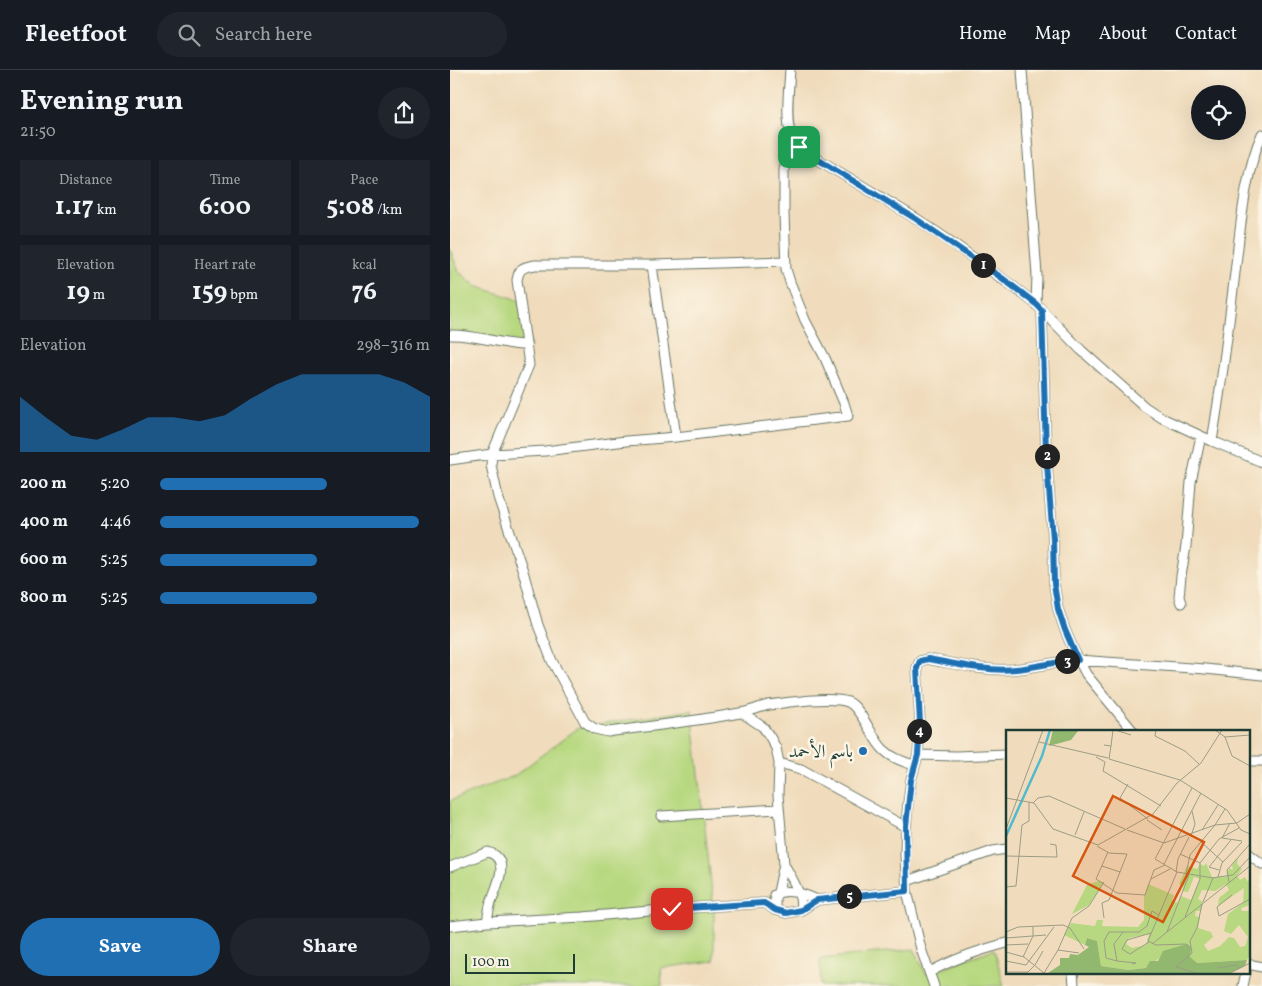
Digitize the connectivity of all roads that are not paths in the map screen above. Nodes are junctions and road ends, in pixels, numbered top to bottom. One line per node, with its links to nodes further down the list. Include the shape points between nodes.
1 (790, 70): 3 (street)
2 (1022, 70): 7 (street)
3 (790, 134): 5 (street, via 784,170); 7 (street, via 809,154 954,244)
4 (1262, 134): 12 (street, via 1243,207)
5 (786, 261): 6 (street); 11 (street, via 790,282 805,320 825,358 848,416)
6 (652, 264): 9 (street, via 535,265 521,269 517,280); 11 (street)
7 (1039, 307): 10 (street, via 1145,407); 17 (street, via 1054,584 1058,609)
8 (450, 335): 9 (street)
9 (526, 345): 13 (street, via 529,365)
10 (1201, 436): 12 (street); 16 (street, via 1191,482)
11 (676, 437): 13 (street)
12 (1212, 441): 15 (street)
13 (492, 454): 14 (street); 19 (street, via 491,465 498,497 538,625 552,661 585,722 595,730 608,732)
14 (450, 460)
15 (1262, 462)
16 (1181, 603)
17 (1078, 660): 18 (street); 20 (street); 22 (street, via 1015,669 974,668 928,659 920,661 917,674)
18 (1262, 675)
19 (742, 713): 23 (street, via 763,727 776,748); 24 (street, via 790,703 846,701 856,707 885,752)
20 (1133, 730)
21 (1006, 754): 22 (street)
22 (918, 755): 24 (street)
23 (779, 763): 25 (street); 27 (street, via 801,769)
24 (914, 766): 27 (street)
25 (780, 809): 26 (street); 29 (street)
26 (661, 816)
27 (906, 826): 31 (street)
28 (1006, 849): 31 (street, via 992,851)
29 (784, 864): 32 (street); 33 (street)
30 (450, 867): 38 (street, via 488,852 498,858 501,869)
31 (907, 886): 34 (street); 41 (street)
32 (778, 892): 33 (street); 35 (street); 36 (street)
33 (799, 892): 34 (street); 37 (street)
34 (817, 900): 37 (street)
35 (764, 903): 36 (street); 38 (street, via 584,918)
36 (775, 910): 37 (street, via 786,913)
37 (801, 910)
38 (487, 922): 39 (street)
39 (450, 926)
40 (1006, 943): 41 (street, via 979,950)
41 (930, 972): 42 (street)
42 (934, 986)

